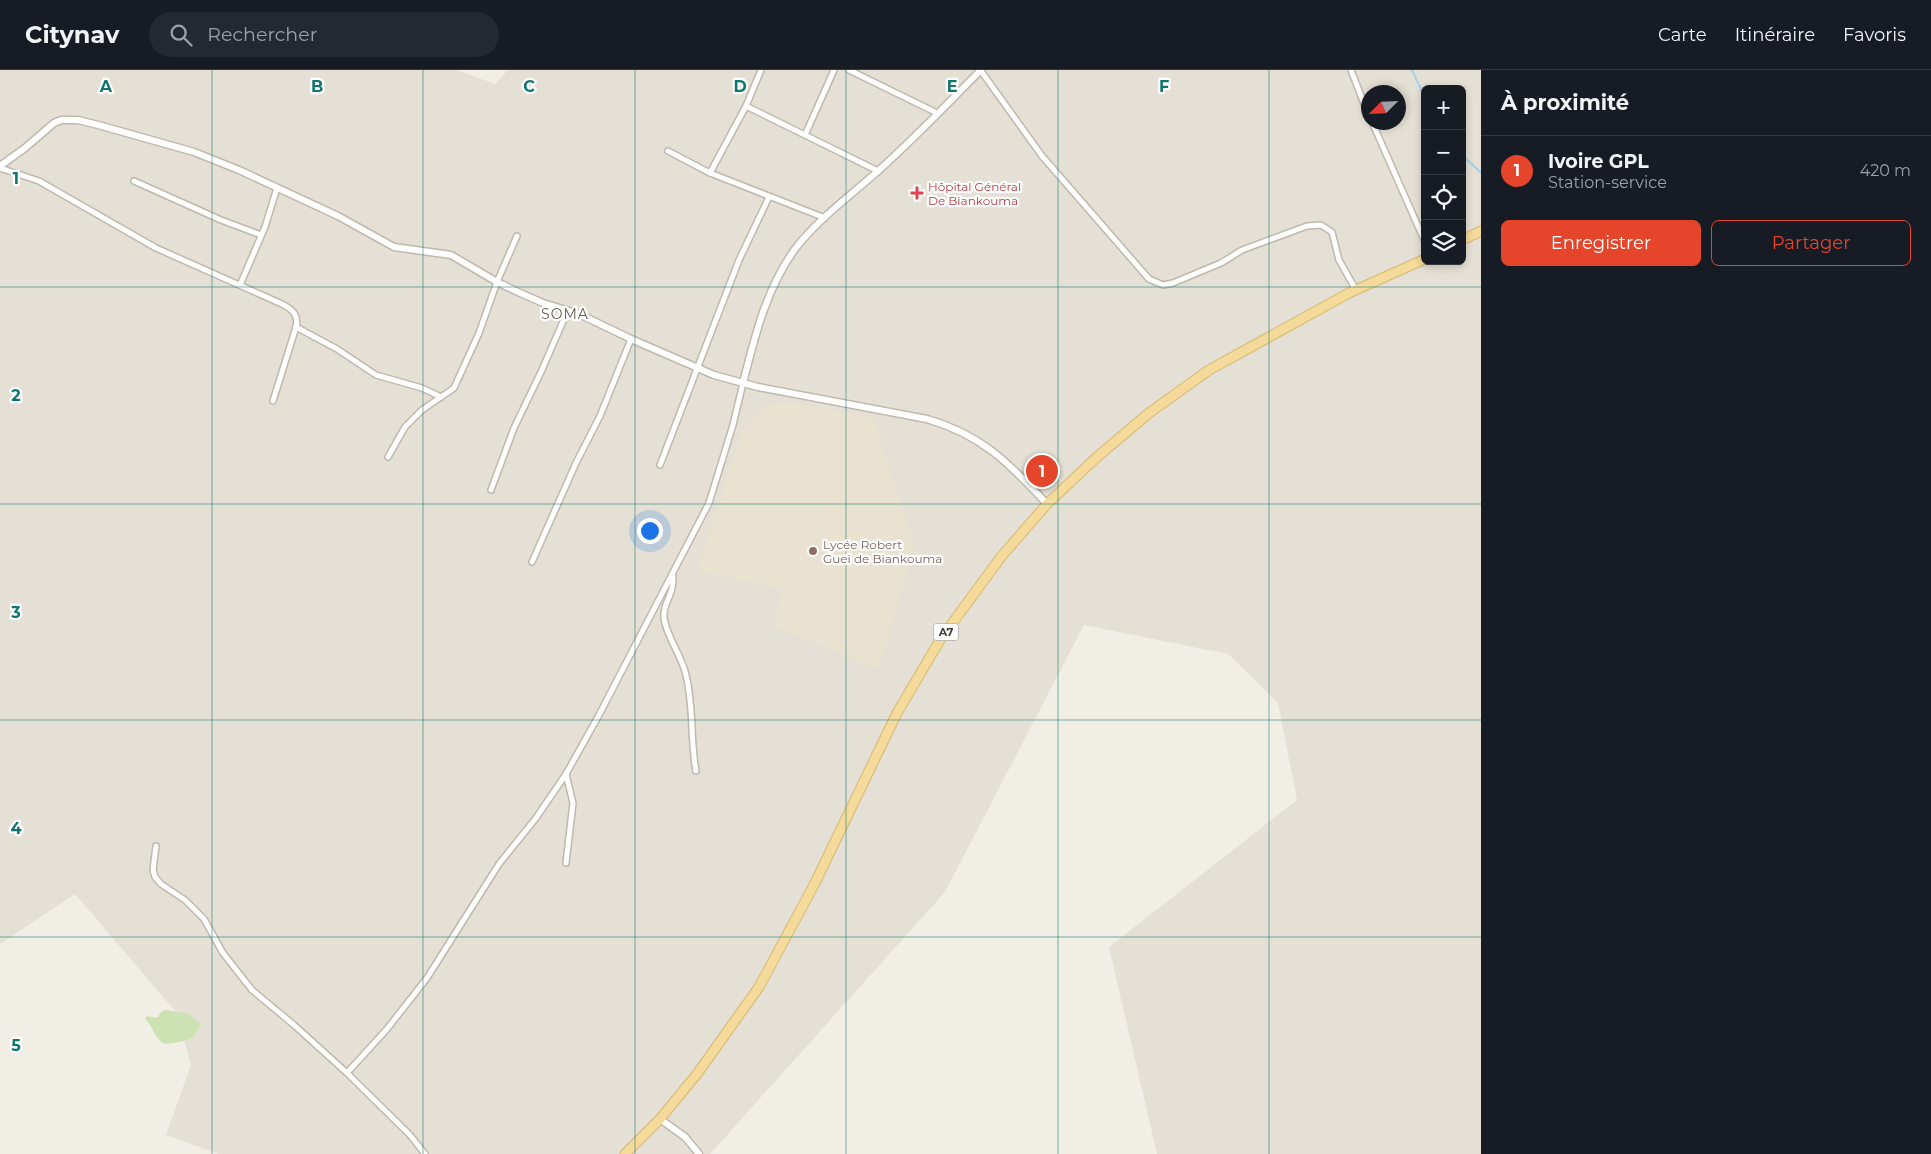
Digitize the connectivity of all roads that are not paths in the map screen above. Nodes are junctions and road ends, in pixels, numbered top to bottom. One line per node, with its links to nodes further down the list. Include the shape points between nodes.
1 (761, 70): 7 (street)
2 (834, 70): 10 (street)
3 (849, 70): 8 (street)
4 (981, 70): 8 (street); 27 (street, via 1042,156 1148,279 1163,286 1173,283 1221,263 1242,250 1307,226 1321,225 1332,232 1339,260)
5 (1351, 70): 6 (street)
6 (1361, 96)
7 (746, 106): 10 (street); 14 (street)
8 (937, 113): 13 (street)
9 (1376, 130): 20 (street)
10 (804, 135): 13 (street)
11 (668, 151): 14 (street)
12 (0, 167): 16 (street, via 54,123 67,119 194,152); 26 (street, via 39,181 156,248)
13 (878, 171): 18 (street)
14 (710, 173): 17 (street)
15 (134, 181): 21 (street)
16 (277, 188): 21 (street); 25 (street, via 338,216 387,244 451,255)
17 (769, 197): 18 (street); 31 (street, via 739,260)
18 (825, 218): 32 (street, via 795,250 772,290 760,318)
19 (1481, 231): 23 (main road)
20 (1421, 233)
21 (261, 235): 26 (street)
22 (517, 236): 25 (street)
23 (1466, 238)
24 (1421, 261): 27 (main road, A7)
25 (497, 282): 28 (street, via 543,303); 33 (street, via 460,376 454,388)
26 (240, 285): 29 (street, via 289,308 295,314)
27 (1356, 290): 38 (main road, A7, via 1210,370 1149,413)
28 (568, 310): 30 (street); 37 (street, via 514,428)
29 (296, 327): 33 (street, via 376,375); 34 (street)
30 (631, 339): 31 (street); 39 (street, via 600,416)
31 (698, 369): 32 (street); 36 (street)
32 (743, 383): 38 (street, via 927,419 952,427 974,438 1004,460); 40 (street, via 709,503)
33 (441, 397): 35 (street, via 405,427)
34 (273, 401)
35 (388, 457)
36 (660, 465)
37 (491, 490)
38 (1047, 504): 46 (main road, A7, via 1001,557 940,640 897,713 814,885 759,987 697,1074)
39 (532, 562)
40 (673, 573): 41 (street, via 664,616 686,673); 42 (street)
41 (696, 771)
42 (566, 774): 44 (street, via 573,803); 45 (street, via 499,864 427,978)
43 (156, 846): 45 (street, via 155,877 204,919 223,953 252,990)
44 (566, 863)
45 (346, 1074): 47 (street)
46 (660, 1119): 48 (main road, A7); 49 (street, via 685,1137)
47 (426, 1154)
48 (625, 1154)
49 (699, 1154)

